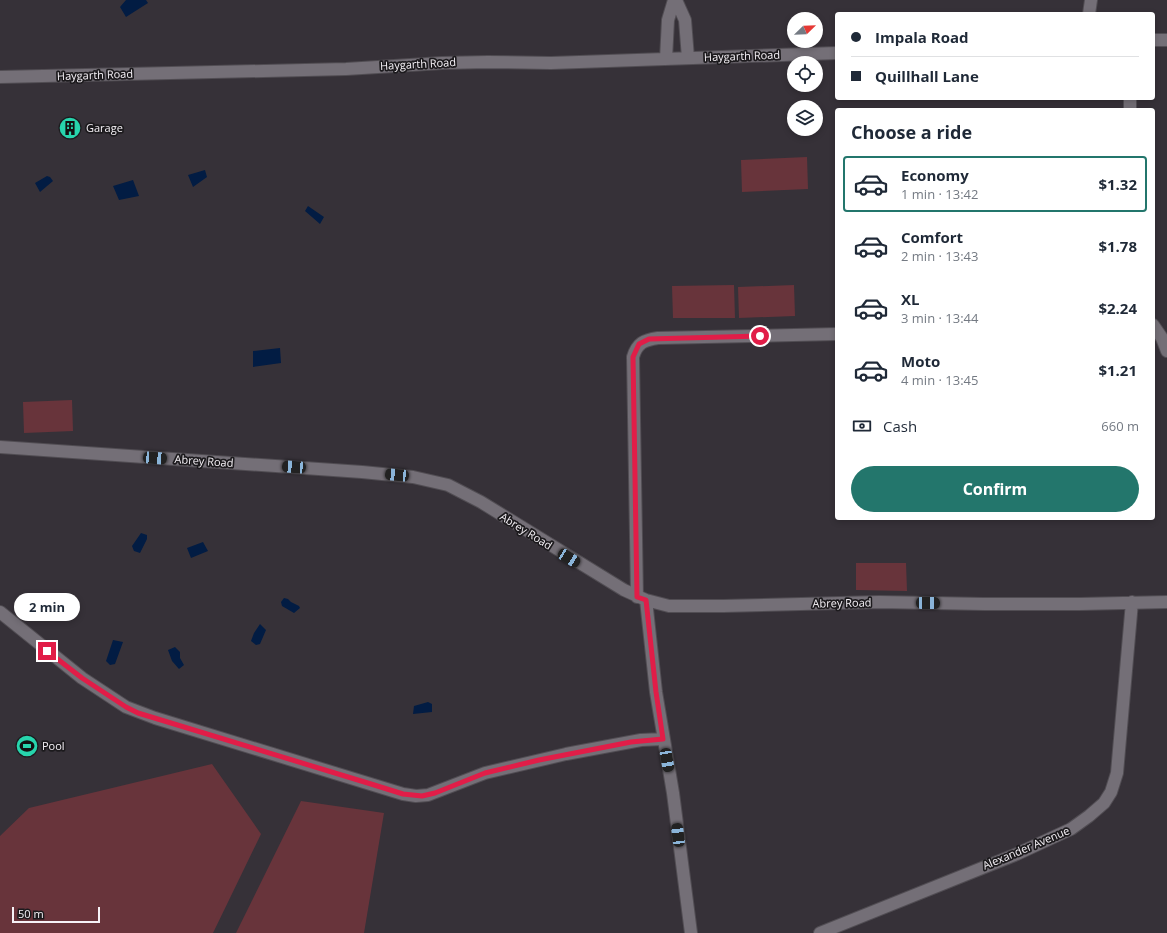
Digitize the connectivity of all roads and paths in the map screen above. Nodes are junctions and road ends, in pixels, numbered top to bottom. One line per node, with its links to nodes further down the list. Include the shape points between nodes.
1 (675, 0): 7 (street, via 685,20); 8 (street, via 668,20)
2 (1091, 0): 3 (street)
3 (1089, 12)
4 (1155, 40): 5 (street)
5 (1167, 40)
6 (835, 53): 7 (street, Haygarth Road)
7 (688, 58): 8 (street, Haygarth Road)
8 (666, 59): 9 (street, Haygarth Road, via 442,63 346,69)
9 (0, 78)
10 (1155, 328): 12 (street)
11 (835, 334): 14 (street, via 658,338 645,340 639,344 633,357)
12 (1167, 351)
13 (0, 447): 14 (street, Abrey Road, via 362,472 436,481 481,502 609,582)
14 (641, 599): 15 (street, Abrey Road, via 669,606 879,602); 18 (street)
15 (1132, 602): 16 (street, Abrey Road); 20 (street, Alexander Avenue, via 1117,773 1111,792 1104,803 1070,830 1017,854)
16 (1167, 602)
17 (0, 612): 18 (street, via 82,678 132,710 403,794 428,795 492,771 566,754 641,740)
18 (663, 739): 19 (street, via 673,792)
19 (691, 933)
20 (820, 933)

